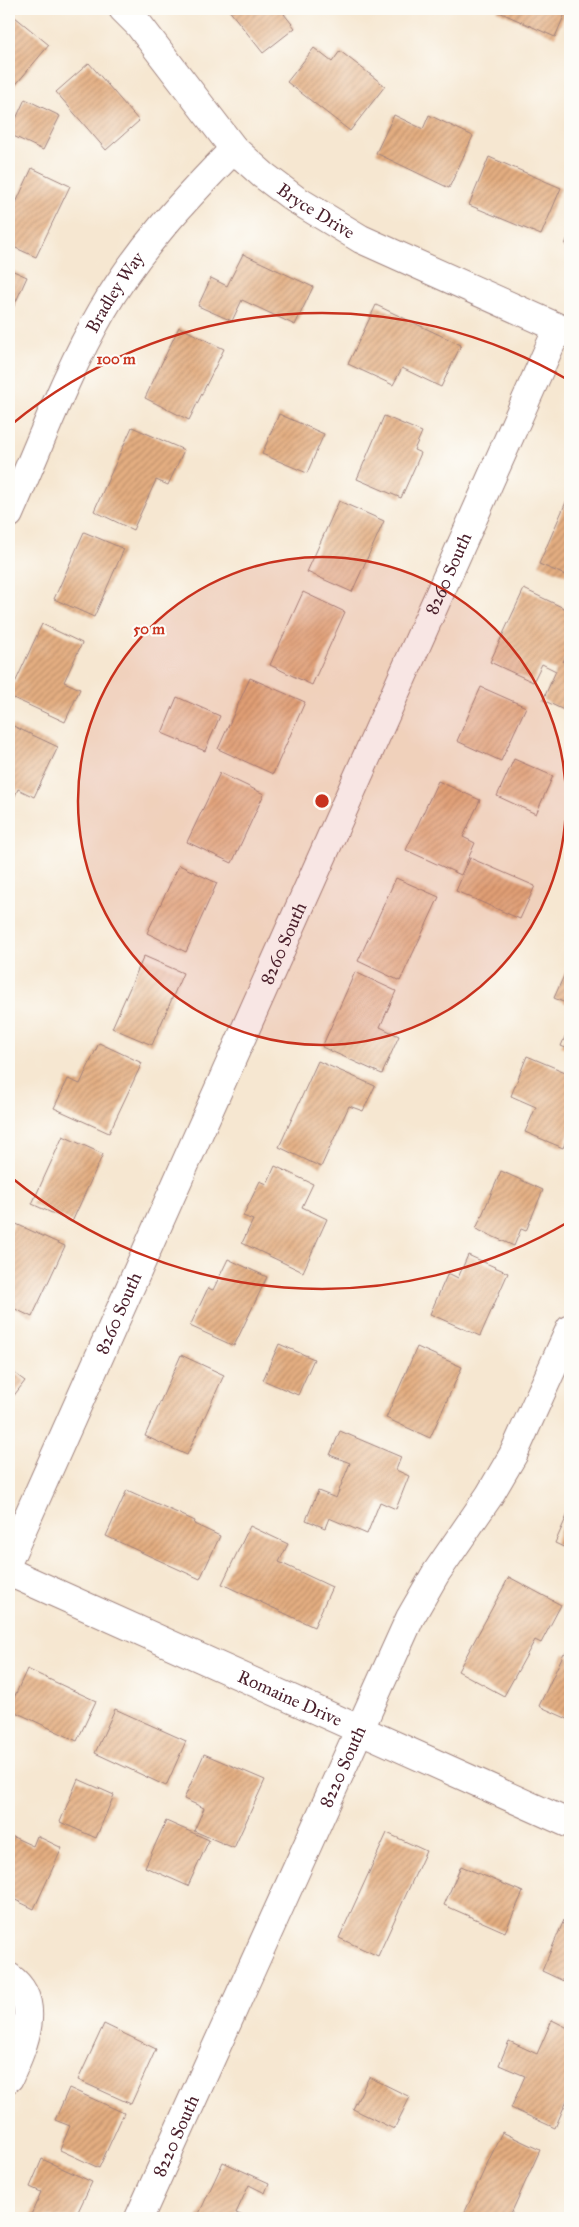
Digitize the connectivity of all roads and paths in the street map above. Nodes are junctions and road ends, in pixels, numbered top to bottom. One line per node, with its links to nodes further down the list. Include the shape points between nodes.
1 (123, 9): 2 (street, Bryce Drive, via 140,25)
2 (234, 149): 3 (street, Bryce Drive, via 263,175 327,220 361,239); 4 (street, Bradley Way, via 164,222 102,311)
3 (564, 330): 6 (street, 8260 South)
4 (9, 514)
5 (570, 1329): 8 (street, 8220 South, via 513,1455 410,1618)
6 (9, 1559)
7 (9, 1572): 8 (street, Romaine Drive)
8 (360, 1730): 9 (street, Romaine Drive); 12 (street, 8220 South)
9 (570, 1824)
10 (16, 1985): 11 (street, via 28,2011 28,2029)
11 (9, 2078)
12 (139, 2218)

